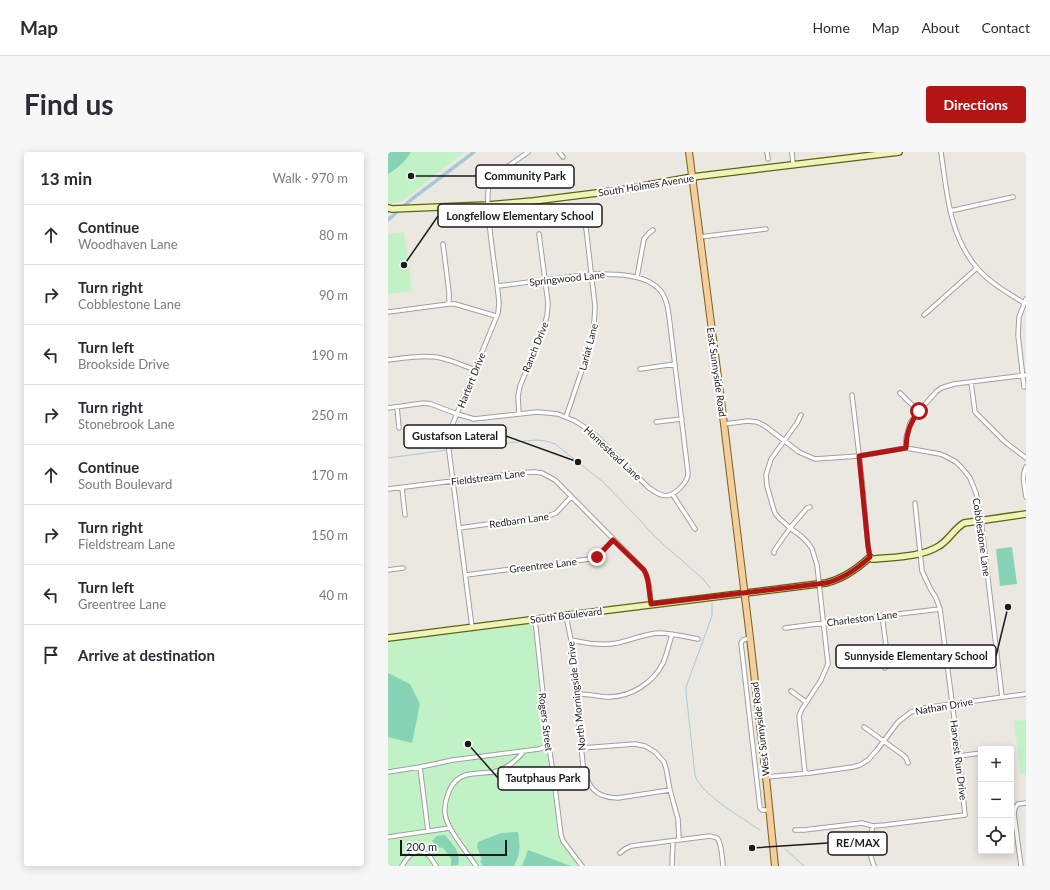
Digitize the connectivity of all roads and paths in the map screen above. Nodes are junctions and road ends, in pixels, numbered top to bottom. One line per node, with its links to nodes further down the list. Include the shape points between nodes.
1 (528, 152): 14 (street, Hartert Drive, via 494,178 488,187)
2 (559, 152): 9 (street)
3 (689, 152): 12 (main road, East Sunnyside Road)
4 (767, 152): 10 (street)
5 (792, 152): 11 (street)
6 (899, 152): 8 (street, South Holmes Avenue)
7 (941, 152): 16 (street)
8 (868, 154): 11 (street, South Holmes Avenue)
9 (563, 157)
10 (768, 159)
11 (794, 165): 12 (street, South Holmes Avenue)
12 (692, 177): 14 (street, South Holmes Avenue, via 621,190); 21 (main road, East Sunnyside Road)
13 (1013, 197): 16 (street)
14 (488, 205): 15 (street, South Holmes Avenue); 27 (street, Hartert Drive)
15 (389, 209)
16 (950, 211): 23 (street, via 965,251)
17 (586, 228): 24 (street, Lariat Lane)
18 (766, 229): 21 (street)
19 (653, 230): 25 (street, via 644,239)
20 (539, 234): 26 (street, Ranch Drive)
21 (700, 237): 51 (main road, East Sunnyside Road)
22 (442, 244): 29 (street)
23 (977, 268): 28 (street, via 1005,292); 31 (street)
24 (592, 274): 25 (street, Springwood Lane); 26 (street, Springwood Lane); 48 (street, Lariat Lane, via 594,328)
25 (637, 277): 34 (street, Springwood Lane, via 652,283 665,298)
26 (544, 280): 27 (street, Springwood Lane); 46 (street, Ranch Drive, via 548,303 547,316 520,386)
27 (498, 286): 32 (street, Hartert Drive, via 499,303)
28 (1025, 301): 37 (street, via 1018,334)
29 (449, 304): 30 (street); 32 (street)
30 (388, 312)
31 (924, 315)
32 (496, 316): 36 (street, Hartert Drive)
33 (388, 360): 36 (street, via 434,357)
34 (675, 364): 35 (street); 49 (street, Springwood Lane)
35 (640, 368)
36 (474, 370): 45 (street, Hartert Drive)
37 (1024, 375): 38 (street); 39 (street)
38 (971, 382): 44 (street, via 942,388); 56 (street, via 975,412 1005,442)
39 (1024, 387)
40 (900, 393): 44 (street)
41 (852, 395): 55 (street)
42 (397, 407): 43 (street, Homestead Lane); 45 (street, Homestead Lane, via 424,403); 52 (street)
43 (388, 408)
44 (919, 411): 54 (street, via 910,423)
45 (457, 414): 46 (street, Homestead Lane, via 474,419); 58 (street, Hartert Drive, via 449,434)
46 (519, 414): 48 (street, Homestead Lane, via 537,412)
47 (801, 415): 53 (street)
48 (566, 417): 61 (street, Homestead Lane, via 592,432 657,494)
49 (682, 419): 50 (street); 61 (street, Springwood Lane, via 688,476 684,484)
50 (656, 422)
51 (724, 424): 53 (street, Cobblestone Lane, via 757,422); 80 (main road, East Sunnyside Road)
52 (399, 428)
53 (785, 440): 55 (street, Cobblestone Lane, via 799,452 815,459); 70 (street, via 767,468 766,479 773,507 779,518)
54 (906, 448): 55 (street, Cobblestone Lane); 68 (street, Cobblestone Lane, via 940,454 963,469 976,493)
55 (859, 456): 75 (street)
56 (1026, 458)
57 (1026, 467): 63 (street, via 1023,478)
58 (453, 482): 59 (street, Fieldstream Lane); 62 (street, Fieldstream Lane, via 534,472 545,474 555,480); 69 (street, Hartert Drive)
59 (402, 488): 60 (street, Fieldstream Lane); 67 (street)
60 (388, 490)
61 (672, 495): 71 (street)
62 (571, 497): 69 (street, Redbarn Lane, via 556,513 548,516); 72 (street, Fieldstream Lane)
63 (1026, 497)
64 (915, 503): 73 (street, Harvest Run Drive)
65 (810, 507): 70 (street)
66 (1026, 514): 68 (street)
67 (405, 515)
68 (981, 520): 73 (street, via 964,522 938,547); 98 (street, Cobblestone Lane)
69 (459, 528): 78 (street, Hartert Drive)
70 (790, 528): 74 (street); 79 (street, via 808,543 815,557)
71 (695, 529)
72 (613, 540): 78 (street, Greentree Lane, via 597,557 590,559); 81 (street, Fieldstream Lane, via 644,570)
73 (920, 553): 75 (street, via 875,559); 82 (street, Harvest Run Drive, via 924,577)
74 (774, 554)
75 (870, 557): 79 (street, South Boulevard, via 840,578)
76 (403, 568): 77 (street)
77 (388, 570)
78 (466, 575): 87 (street, Hartert Drive)
79 (819, 584): 80 (street, South Boulevard); 86 (street)
80 (744, 593): 81 (street, South Boulevard); 91 (main road, West Sunnyside Road)
81 (651, 604): 84 (street, South Boulevard)
82 (940, 608): 83 (street, Charleston Lane); 100 (street, Harvest Run Drive)
83 (882, 615): 86 (street, Charleston Lane); 94 (street, via 886,646)
84 (566, 616): 85 (street, South Boulevard); 93 (street, North Morningside Drive)
85 (535, 620): 87 (street, South Boulevard); 103 (street, Rogers Street)
86 (824, 623): 88 (street, Charleston Lane); 99 (street, via 828,664)
87 (472, 627): 90 (street, South Boulevard)
88 (785, 628)
89 (672, 634): 92 (street); 93 (street, via 649,634 608,644); 96 (street, via 658,671 635,691 612,697)
90 (388, 638)
91 (750, 638): 112 (main road, West Sunnyside Road); 115 (street, via 741,643 760,808)
92 (698, 639)
93 (571, 640): 96 (street, North Morningside Drive)
94 (885, 668)
95 (791, 691): 99 (street)
96 (576, 694): 104 (street, North Morningside Drive)
97 (1026, 694): 98 (street, Nathan Drive)
98 (1002, 697): 100 (street, Nathan Drive)
99 (806, 702): 111 (street, via 799,716)
100 (952, 704): 102 (street, Nathan Drive, via 911,712 898,722); 107 (street, Harvest Run Drive)
101 (864, 727): 102 (street)
102 (884, 741): 108 (street, via 903,755); 111 (street, Nathan Drive, via 874,754 860,765)
103 (548, 746): 105 (street); 127 (street, Rogers Street, via 561,835)
104 (582, 748): 113 (street, via 635,744 650,748 664,762); 113 (street, North Morningside Drive, via 587,780 595,792 603,796 618,798)
105 (524, 751): 109 (street); 117 (street, via 502,769 465,775 455,782 449,791 445,807)
106 (978, 753): 107 (street)
107 (959, 756): 116 (street, Harvest Run Drive, via 965,815)
108 (908, 763)
109 (420, 767): 110 (street); 119 (street)
110 (388, 772)
111 (804, 773): 112 (street, Nathan Drive)
112 (766, 778): 115 (main road, West Sunnyside Road)
113 (670, 790): 121 (street, via 678,819)
114 (1026, 803): 132 (street, via 1018,804 1014,814)
115 (770, 810): 130 (main road, West Sunnyside Road)
116 (873, 826): 118 (street, via 862,823); 131 (street, via 869,837)
117 (450, 828): 119 (street); 126 (street)
118 (795, 830)
119 (428, 831): 120 (street)
120 (388, 837)
121 (679, 840): 122 (street); 129 (street, via 715,837 718,840)
122 (673, 841): 123 (street, via 631,846); 128 (street)
123 (620, 853)
124 (402, 866): 125 (street, via 412,853 422,851 430,856)
125 (436, 866)
126 (476, 866)
127 (582, 866)
128 (672, 866)
129 (723, 866)
130 (775, 866)
131 (874, 866)
132 (1022, 866)

